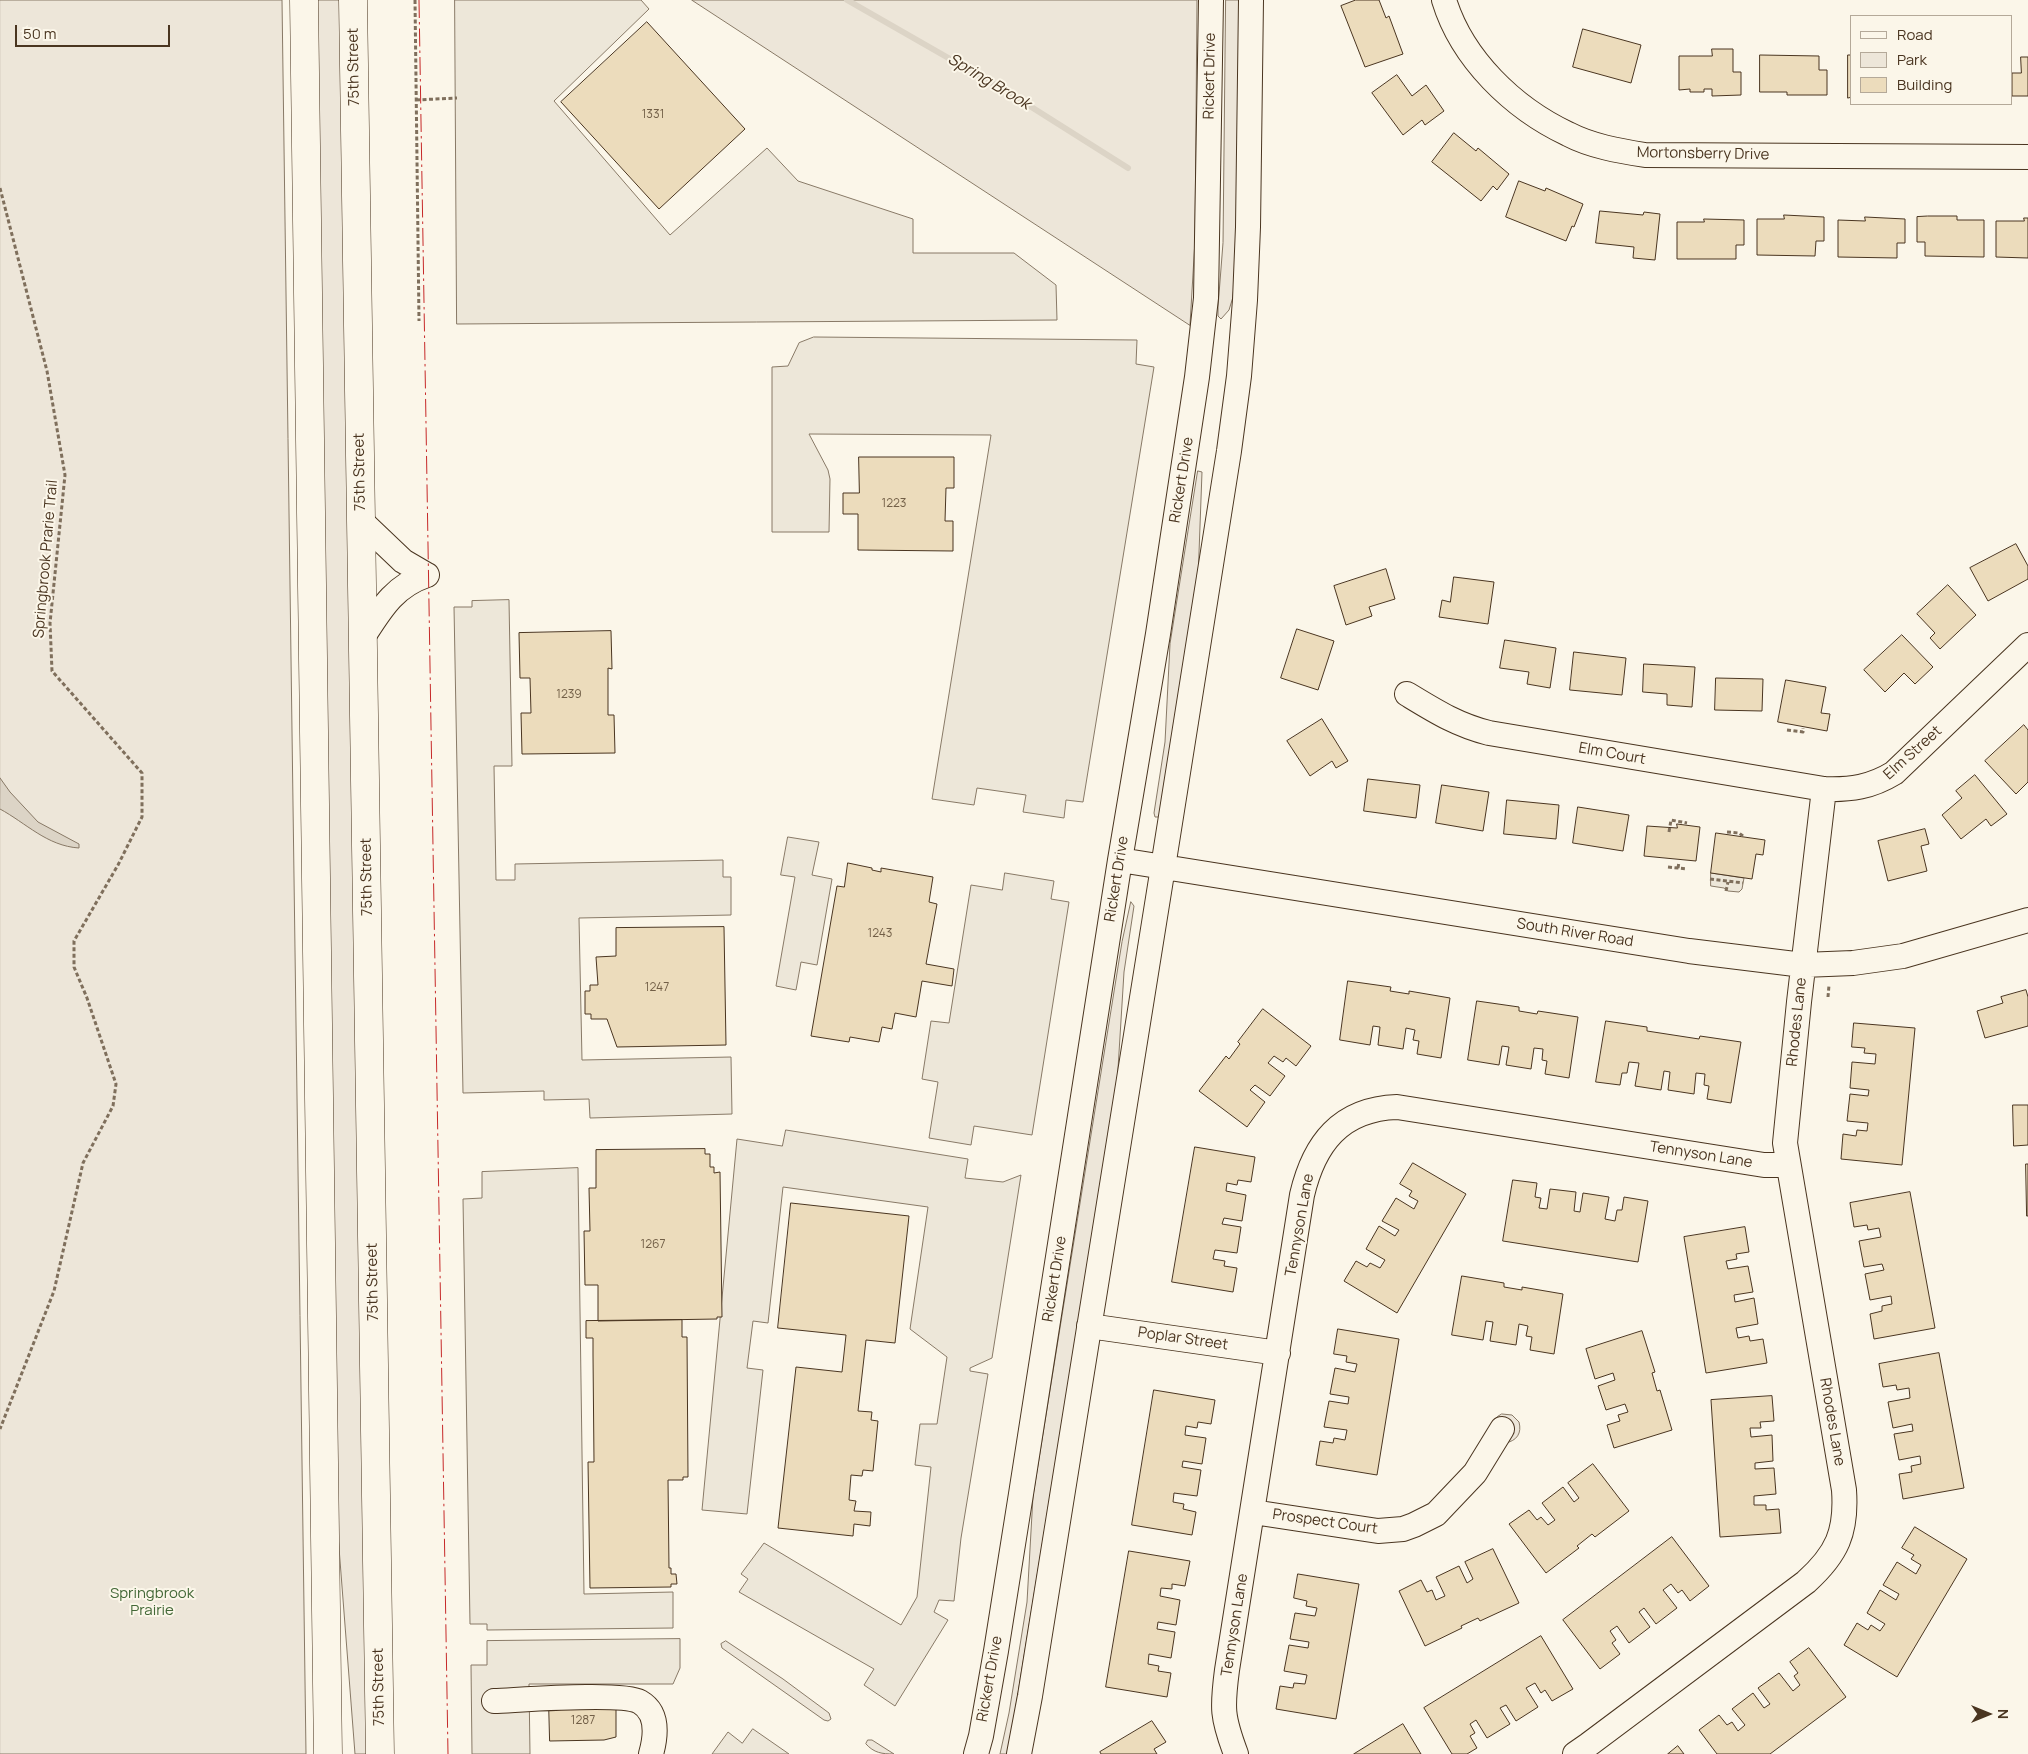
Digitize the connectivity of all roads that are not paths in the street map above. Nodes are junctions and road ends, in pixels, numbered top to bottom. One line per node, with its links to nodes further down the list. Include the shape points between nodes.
1 (304, 0): 23 (main road)
2 (353, 0): 7 (main road, 75th Street)
3 (1211, 0): 12 (street, Rickert Drive, via 1206,298 1198,377)
4 (1251, 0): 13 (street, via 1246,300 1227,461)
5 (1444, 0): 6 (street, Mortonsberry Drive, via 1465,44 1508,95 1538,118 1569,135 1600,146 1645,155)
6 (2028, 157)
7 (361, 521): 8 (main road, 75th Street); 8 (street, via 403,561 427,575 410,580 386,601)
8 (363, 637): 24 (main road, 75th Street)
9 (2028, 645): 11 (street, Elm Street, via 1894,773 1864,788)
10 (1407, 694): 11 (street, Elm Court, via 1448,719 1489,733)
11 (1824, 789): 15 (street)
12 (1120, 860): 13 (street, South River Road); 27 (street, Rickert Drive, via 1020,1504)
13 (1164, 867): 15 (street, South River Road, via 1669,948); 17 (street)
14 (2028, 920): 15 (street, South River Road, via 1903,956)
15 (1803, 966): 16 (street, Rhodes Lane, via 1787,1116 1785,1143)
16 (1788, 1165): 18 (street, Tennyson Lane, via 1764,1165 1416,1108 1373,1109 1353,1118 1327,1137 1312,1161 1302,1196); 30 (street, Rhodes Lane, via 1844,1490 1844,1523 1825,1563 1806,1582)
17 (1089, 1326): 18 (street, Poplar Street); 28 (street)
18 (1278, 1353): 20 (street, Tennyson Lane)
19 (1502, 1429): 20 (street, Prospect Court, via 1475,1473 1436,1514 1403,1529 1378,1531)
20 (1253, 1512): 29 (street, Tennyson Lane, via 1224,1697 1224,1722)
21 (630, 1699): 22 (street); 25 (street, via 642,1721); 26 (street, via 640,1702 654,1718 655,1742)
22 (494, 1701)
23 (328, 1754)
24 (380, 1754)
25 (637, 1754)
26 (651, 1754)
27 (976, 1754)
28 (1019, 1754)
29 (1236, 1754)
30 (1574, 1754)

